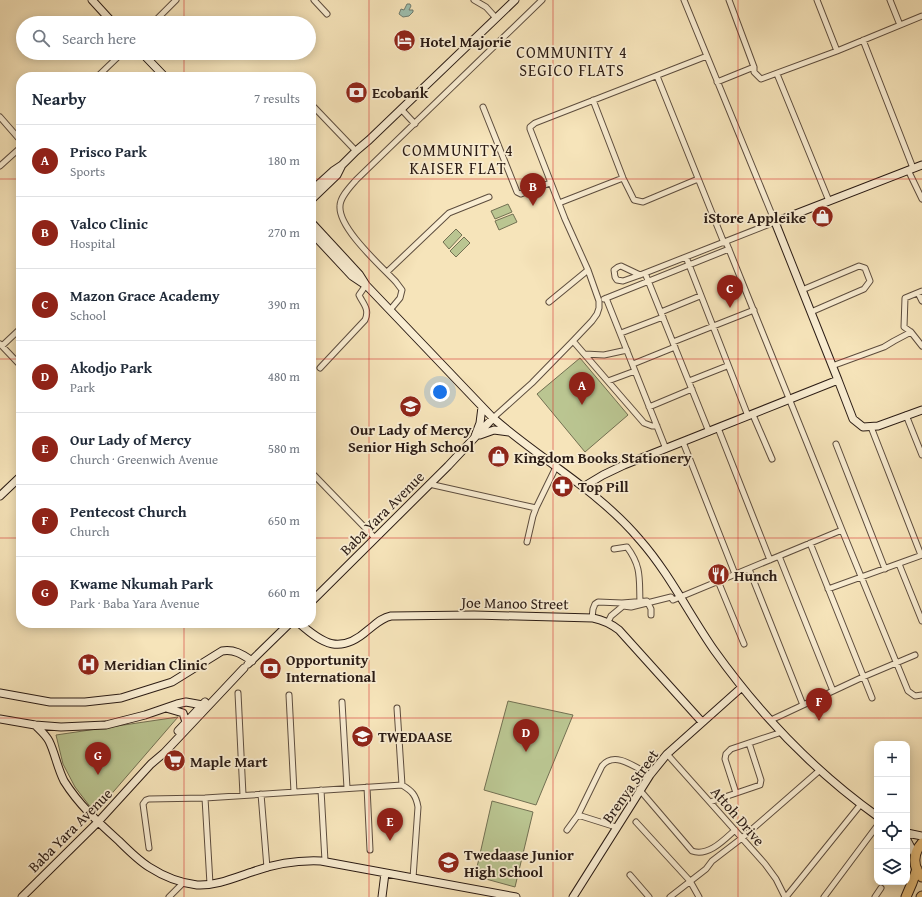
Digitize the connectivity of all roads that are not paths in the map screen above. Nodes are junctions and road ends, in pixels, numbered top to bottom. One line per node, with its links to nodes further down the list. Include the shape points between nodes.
1 (92, 0): 12 (main road)
2 (176, 0): 13 (street)
3 (314, 0): 11 (street)
4 (474, 0): 15 (street, via 486,7)
5 (515, 0): 15 (main road)
6 (542, 0): 33 (street)
7 (684, 0): 19 (street)
8 (729, 0): 22 (street)
9 (817, 0): 18 (street)
10 (890, 0): 16 (street)
11 (327, 14)
12 (107, 16)
13 (160, 16)
14 (922, 16): 16 (street)
15 (496, 18): 31 (main road)
16 (900, 24): 17 (street)
17 (863, 40): 18 (street); 39 (street)
18 (837, 51): 25 (street)
19 (707, 56): 26 (street); 27 (street)
20 (115, 60): 23 (street)
21 (149, 60): 24 (main road)
22 (754, 66): 25 (street, via 756,74 761,78); 27 (street)
23 (102, 72)
24 (160, 72)
25 (777, 74): 46 (street)
26 (657, 76): 28 (street); 41 (street)
27 (717, 82): 48 (street)
28 (593, 100): 40 (street); 42 (street, via 530,126)
29 (483, 107): 42 (street, via 517,192 521,194)
30 (316, 109): 35 (street)
31 (401, 109): 33 (street); 35 (main road)
32 (0, 116): 34 (street)
33 (415, 124): 56 (street, via 350,186 341,200 340,213 345,226)
34 (16, 135)
35 (356, 151): 43 (main road, via 333,171)
36 (16, 152): 38 (street)
37 (922, 165): 39 (main road)
38 (0, 166)
39 (911, 169): 45 (street); 46 (main road)
40 (624, 178): 41 (street, via 632,198 640,202); 47 (street)
41 (698, 179): 51 (street)
42 (550, 183): 47 (street)
43 (316, 191)
44 (489, 197): 56 (street, via 449,213)
45 (922, 199)
46 (829, 201): 48 (main road)
47 (558, 203): 55 (street)
48 (775, 222): 51 (street); 59 (main road)
49 (316, 227): 58 (main road)
50 (316, 237): 58 (main road, via 352,276)
51 (725, 242): 52 (street); 53 (street)
52 (729, 249): 54 (street); 67 (street)
53 (686, 257): 54 (street); 57 (street, via 642,274)
54 (688, 264): 57 (street); 61 (street)
55 (588, 270): 63 (street); 65 (street)
56 (387, 272): 66 (street, via 402,290 400,298)
57 (648, 281): 62 (street); 69 (street)
58 (366, 285): 66 (main road); 84 (street, via 359,295 366,308 365,320)
59 (802, 290): 68 (main road); 68 (street, via 859,266 865,268 870,281 864,289)
60 (920, 292): 64 (street); 72 (street, via 907,297 904,301 904,327)
61 (700, 296): 69 (street); 70 (street)
62 (606, 298): 63 (street); 73 (street)
63 (599, 301): 74 (street, via 597,314)
64 (922, 301)
65 (549, 302)
66 (390, 310): 91 (main road)
67 (754, 310): 70 (street); 90 (street)
68 (811, 312): 83 (main road)
69 (662, 315): 73 (street); 76 (street)
70 (712, 327): 76 (street); 82 (street)
71 (16, 332): 75 (street)
72 (911, 332): 77 (street); 83 (street, via 884,347)
73 (620, 333): 78 (street)
74 (573, 342): 79 (street); 96 (street)
75 (1, 345): 80 (street)
76 (674, 345): 81 (street); 88 (street)
77 (922, 346)
78 (627, 350): 79 (street); 81 (street)
79 (585, 354): 87 (street)
80 (16, 361)
81 (633, 364): 85 (street)
82 (727, 366): 88 (street); 94 (street)
83 (832, 366): 86 (main road)
84 (320, 368)
85 (635, 371): 87 (street); 92 (street)
86 (838, 380): 90 (main road); 98 (main road, via 853,419 863,427)
87 (608, 381): 97 (street, via 644,423)
88 (689, 382): 89 (street)
89 (692, 390): 92 (street); 101 (street)
90 (790, 400): 94 (main road); 115 (street)
91 (482, 407): 96 (main road); 102 (main road)
92 (649, 407): 97 (street)
93 (922, 410): 95 (main road)
94 (750, 415): 99 (main road); 107 (street)
95 (906, 415): 98 (main road); 106 (street)
96 (493, 418): 100 (main road); 102 (main road, Baba Yara Avenue)
97 (657, 426): 105 (street)
98 (871, 427): 120 (street)
99 (718, 428): 101 (main road); 122 (street)
100 (509, 432): 102 (main road, via 494,430 480,434); 108 (main road)
101 (709, 432): 103 (main road)
102 (474, 439): 111 (main road, Baba Yara Avenue)
103 (683, 442): 105 (main road); 126 (street)
104 (836, 444): 125 (street)
105 (666, 449): 112 (main road, via 602,475)
106 (922, 455)
107 (772, 459)
108 (556, 467): 112 (main road); 114 (street)
109 (316, 477): 116 (street)
110 (16, 481): 113 (main road)
111 (429, 484): 114 (street); 116 (main road, Baba Yara Avenue)
112 (583, 487): 131 (main road, via 636,534)
113 (0, 496)
114 (536, 508): 117 (street)
115 (842, 530): 118 (street); 127 (street)
116 (375, 538): 130 (main road, Baba Yara Avenue)
117 (527, 542)
118 (810, 543): 121 (street); 129 (street)
119 (614, 549): 132 (street, via 627,547 633,556 640,572)
120 (922, 555): 123 (street)
121 (780, 556): 122 (street); 146 (street)
122 (770, 560): 124 (street)
123 (899, 564): 125 (street); 136 (street)
124 (748, 569): 126 (street); 154 (street)
125 (885, 569): 127 (street)
126 (735, 574): 128 (street)
127 (861, 578): 129 (street); 143 (street)
128 (718, 581): 131 (street); 140 (street)
129 (828, 589): 144 (street)
130 (316, 597)
131 (680, 597): 133 (street); 145 (main road, via 714,650)
132 (640, 602): 133 (street); 135 (street, via 598,602 593,609)
133 (649, 603): 134 (street); 137 (street, via 623,606)
134 (651, 615)
135 (592, 618): 137 (main road, Joe Manoo Street); 139 (main road, Joe Manoo Street, via 392,616 385,618 358,638 345,644 331,645 320,641)
136 (922, 621)
137 (608, 622): 160 (main road, Joe Manoo Street, via 619,630)
138 (285, 628): 142 (main road, Baba Yara Avenue)
139 (305, 628)
140 (744, 644)
141 (915, 654): 143 (street)
142 (252, 661): 147 (main road, via 235,651 222,651 172,682 121,698 50,702); 153 (main road, Baba Yara Avenue, via 238,671)
143 (896, 662): 144 (street); 150 (street, via 908,690 915,696)
144 (863, 677): 146 (street); 151 (street)
145 (742, 687): 158 (main road); 160 (main road, Brenya Street)
146 (833, 691): 154 (street)
147 (0, 693)
148 (238, 693): 176 (street)
149 (289, 695): 173 (street)
150 (922, 695)
151 (872, 698)
152 (342, 702): 170 (street)
153 (205, 705): 155 (main road, via 186,702); 159 (main road, Baba Yara Avenue); 165 (main road, Baba Yara Avenue, via 164,753)
154 (803, 705): 158 (street)
155 (166, 708): 159 (main road, via 183,713); 161 (main road, via 106,725)
156 (397, 708): 168 (street)
157 (0, 719): 161 (main road)
158 (771, 720): 162 (main road)
159 (186, 722): 165 (main road, Baba Yara Avenue)
160 (702, 722): 164 (main road, Brenya Street)
161 (35, 725): 182 (main road, via 49,741 73,796)
162 (782, 732): 163 (street); 166 (main road)
163 (749, 743): 174 (street, via 732,749 725,756); 174 (street, via 761,783)
164 (667, 754): 167 (main road, Brenya Street); 178 (street, Attoh Drive)
165 (151, 764): 182 (main road, Baba Yara Avenue)
166 (820, 770): 179 (main road); 190 (street)
167 (650, 774): 171 (main road, Brenya Street); 181 (street, via 618,759 606,761)
168 (402, 785): 169 (street); 201 (street, via 413,791 418,807)
169 (367, 787): 170 (street); 194 (street)
170 (347, 788): 172 (street)
171 (639, 789): 184 (main road, Brenya Street); 186 (street, via 692,851 711,849)
172 (321, 790): 173 (street); 196 (street)
173 (294, 792): 175 (street)
174 (736, 793): 178 (street)
175 (262, 794): 176 (street); 197 (street)
176 (242, 795): 177 (street)
177 (205, 798): 193 (street, via 146,800 143,804); 204 (street)
178 (710, 802): 186 (street, Attoh Drive)
179 (861, 804): 180 (main road); 214 (street)
180 (874, 814)
181 (578, 815): 184 (street); 185 (street)
182 (98, 822): 202 (main road, via 147,866 163,876); 206 (main road, Baba Yara Avenue)
183 (636, 822): 203 (street)
184 (616, 827): 210 (main road, Brenya Street)
185 (567, 830)
186 (735, 830): 190 (street, Attoh Drive)
187 (874, 830): 215 (street)
188 (910, 834): 189 (main road)
189 (922, 836)
190 (742, 838): 203 (street); 214 (street, Attoh Drive, via 776,879)
191 (922, 843): 195 (highway)
192 (910, 845): 195 (main road)
193 (149, 848)
194 (370, 850)
195 (915, 854): 199 (highway, via 915,864)
196 (325, 861): 197 (main road, via 307,860); 198 (main road)
197 (267, 868): 204 (main road)
198 (385, 873): 201 (main road); 208 (main road)
199 (919, 873): 217 (highway)
200 (630, 875): 211 (street)
201 (413, 878): 209 (main road)
202 (183, 882): 204 (main road); 207 (street)
203 (690, 882): 212 (street); 213 (street)
204 (210, 884)
205 (881, 888): 216 (street)
206 (22, 897)
207 (169, 897)
208 (382, 897)
209 (516, 897)
210 (573, 897)
211 (649, 897)
212 (670, 897)
213 (699, 897)
214 (785, 897)
215 (824, 897)
216 (875, 897)
217 (906, 897)

